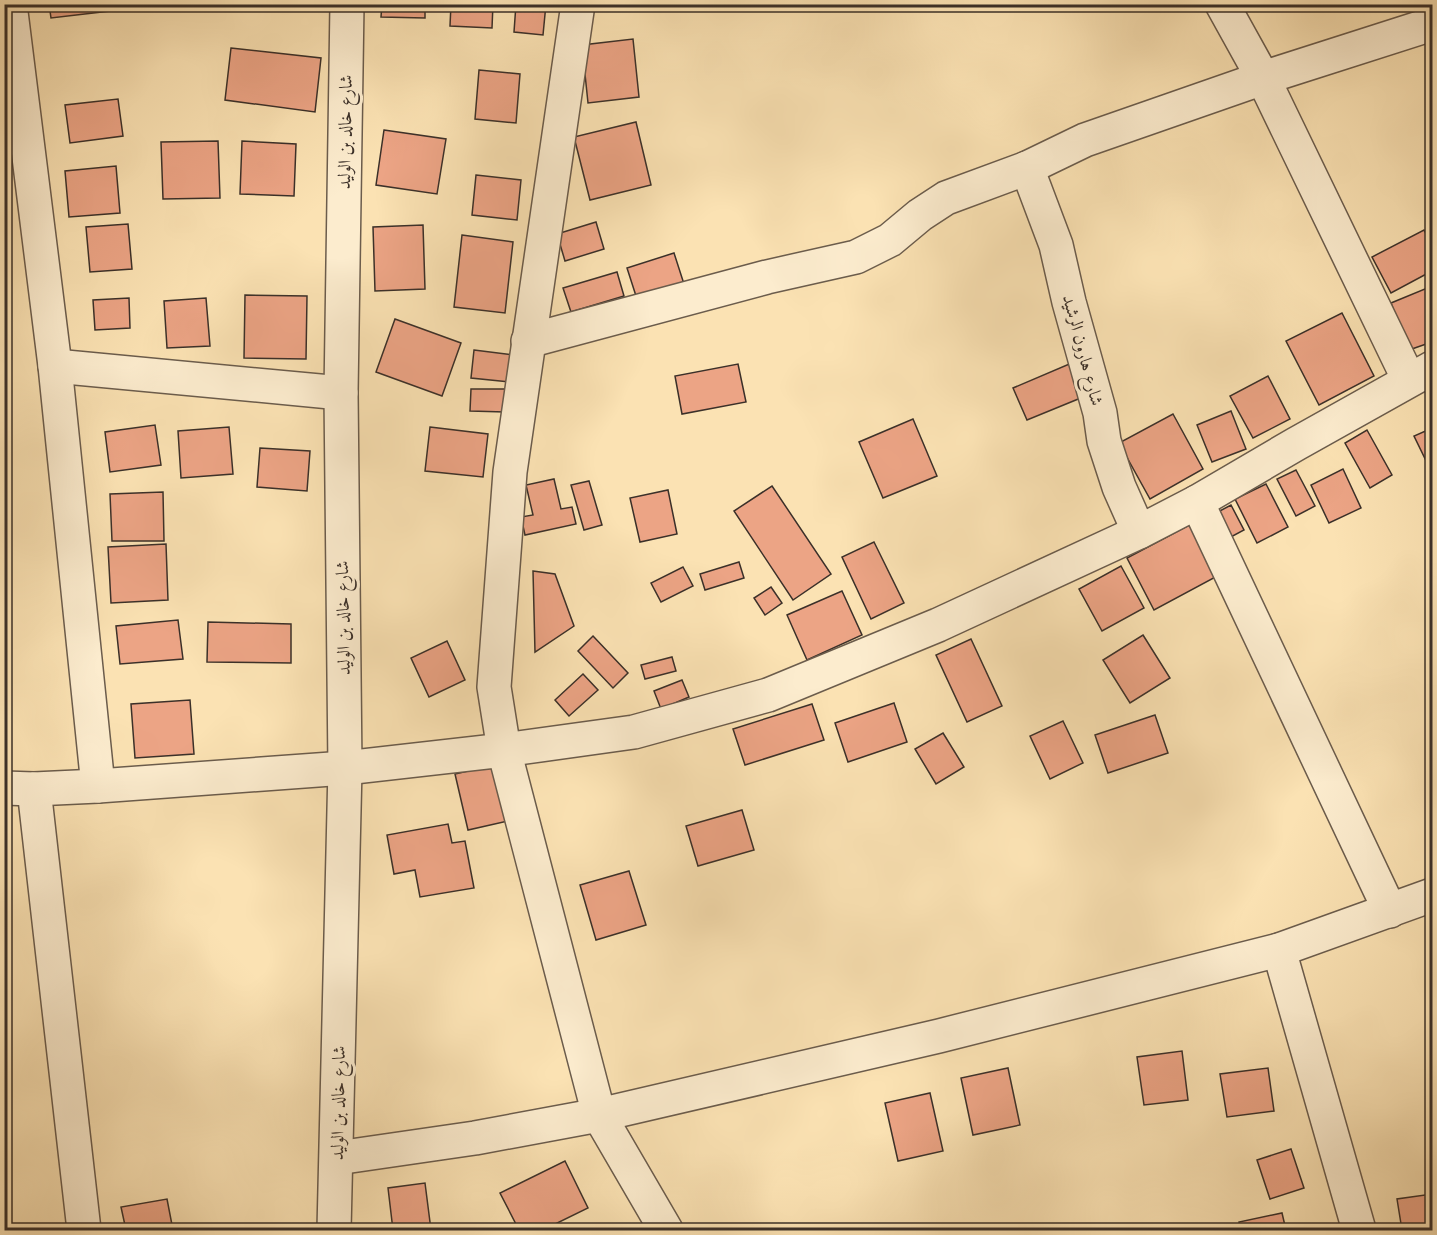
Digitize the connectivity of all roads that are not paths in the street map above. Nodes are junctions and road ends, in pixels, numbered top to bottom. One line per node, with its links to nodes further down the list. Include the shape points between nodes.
1 (10, 4): 9 (street)
2 (347, 4): 11 (street, شارع خالد بن الوليد)
3 (578, 4): 8 (street)
4 (1222, 4): 6 (street)
5 (1432, 24): 6 (street)
6 (1263, 78): 7 (street, via 1085,140); 10 (street)
7 (1027, 168): 8 (street, via 946,198 890,240 856,257); 13 (street, شارع هارون الرشيد, via 1056,245 1101,413 1104,441)
8 (528, 341): 14 (street, via 510,472 494,687)
9 (55, 366): 11 (street); 16 (street)
10 (1421, 374): 12 (street)
11 (341, 393): 15 (street, شارع خالد بن الوليد)
12 (1197, 502): 13 (street); 19 (street)
13 (1139, 532): 14 (street, via 938,625 768,695 634,732)
14 (504, 750): 15 (street); 21 (street)
15 (345, 768): 16 (street); 22 (street, شارع خالد بن الوليد)
16 (98, 786): 17 (street)
17 (19, 789): 23 (street)
18 (1432, 895): 19 (street)
19 (1390, 911): 20 (street)
20 (1279, 950): 21 (street, via 939,1036); 26 (street)
21 (599, 1115): 22 (street); 25 (street)
22 (337, 1158): 24 (street, شارع خالد بن الوليد)
23 (84, 1230)
24 (334, 1230)
25 (666, 1230)
26 (1359, 1230)

